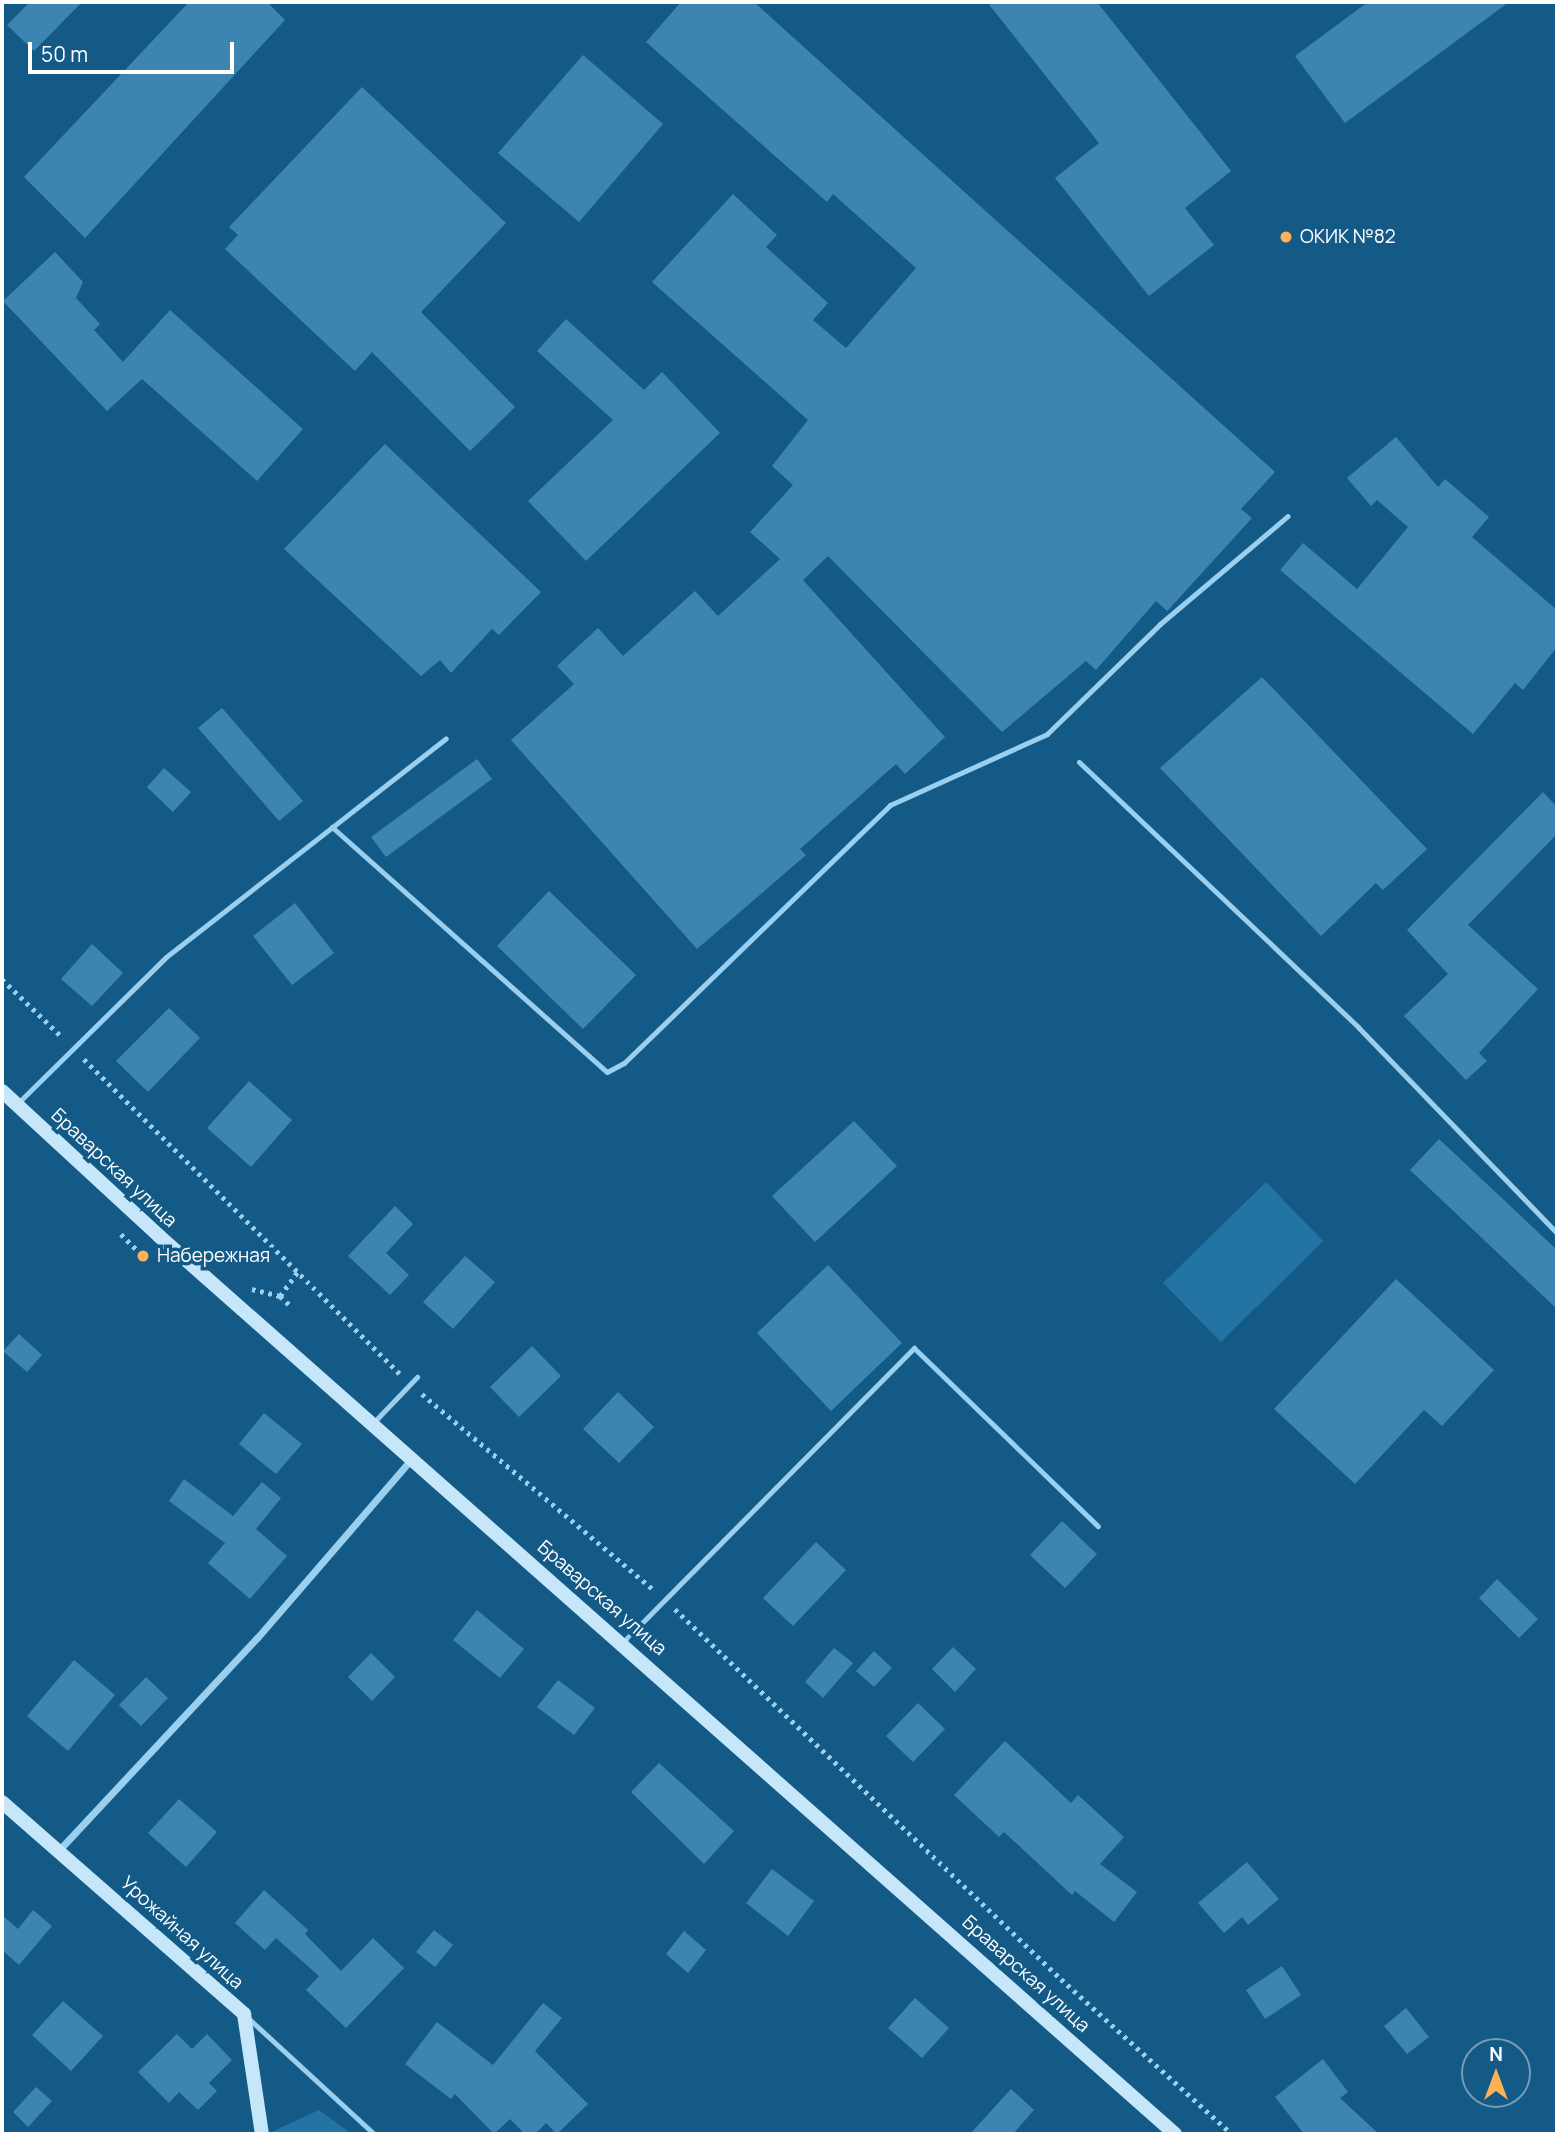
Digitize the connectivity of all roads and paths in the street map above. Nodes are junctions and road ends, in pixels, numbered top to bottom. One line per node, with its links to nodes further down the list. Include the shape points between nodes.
1 (1288, 516): 4 (lane, via 1160,624 1047,734 890,805 624,1063 607,1072)
2 (446, 738): 4 (lane)
3 (1079, 762): 9 (lane, via 1358,1027)
4 (332, 827): 6 (lane, via 166,957)
5 (2, 979): 6 (path)
6 (72, 1047): 8 (lane); 12 (path)
7 (2, 1091): 8 (main road, Браварская улица)
8 (16, 1104): 16 (main road, Браварская улица)
9 (1557, 1233)
10 (121, 1234): 11 (path)
11 (143, 1256)
12 (299, 1270): 13 (path); 15 (path)
13 (280, 1296)
14 (417, 1377): 15 (lane)
15 (409, 1384): 16 (lane); 19 (path)
16 (373, 1423): 17 (main road, Браварская улица)
17 (413, 1457): 20 (main road, Браварская улица); 22 (street, via 257,1638)
18 (1098, 1526): 19 (lane, via 914,1349)
19 (666, 1600): 20 (lane); 27 (path, via 1061,1979)
20 (623, 1642): 26 (main road, Браварская улица)
21 (2, 1802): 22 (main road, Урожайная улица)
22 (60, 1849): 23 (main road, Урожайная улица)
23 (244, 2014): 24 (main road, Урожайная улица); 25 (lane)
24 (262, 2134)
25 (374, 2134)
26 (1175, 2134)
27 (1232, 2134)

